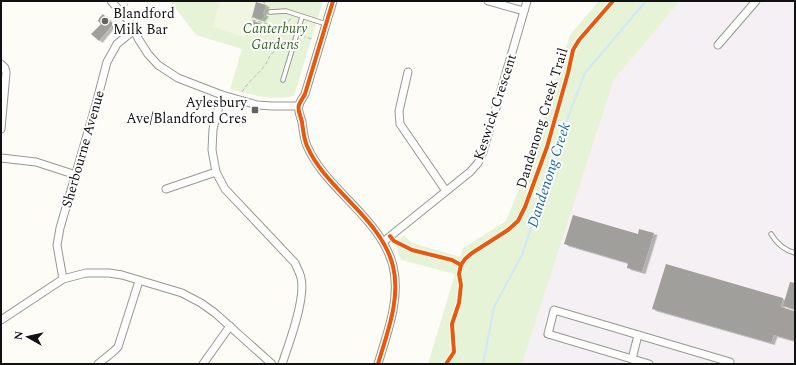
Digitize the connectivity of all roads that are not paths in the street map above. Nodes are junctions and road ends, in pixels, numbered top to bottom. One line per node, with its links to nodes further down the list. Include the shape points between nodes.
1 (111, 1): 10 (street)
2 (333, 1): 9 (street)
3 (488, 1): 7 (street)
4 (527, 1): 7 (street, Keswick Crescent)
5 (756, 1): 11 (street)
6 (270, 12): 8 (lane, via 286,11)
7 (524, 12): 22 (street, Keswick Crescent, via 483,152 470,172)
8 (302, 17): 9 (lane); 14 (lane)
9 (326, 24): 16 (street)
10 (134, 30): 15 (street, via 148,54 169,73); 20 (street, Sherbourne Avenue, via 117,44 106,62)
11 (718, 46)
12 (1, 64): 17 (street, via 6,73)
13 (408, 72): 22 (street, via 398,110 400,124)
14 (283, 80)
15 (222, 95): 16 (street, via 258,105); 19 (street, via 213,129 212,150)
16 (299, 106): 24 (street, via 303,133 312,156)
17 (1, 129)
18 (1, 158): 20 (street, via 36,162)
19 (216, 172): 21 (street); 35 (street, via 225,189 295,263 301,278 302,292 298,313)
20 (76, 175): 26 (street, Sherbourne Avenue, via 57,245)
21 (166, 189)
22 (446, 191): 24 (street, Keswick Crescent)
23 (771, 234): 25 (lane, via 786,251)
24 (383, 242): 36 (street, via 393,267 396,289)
25 (795, 254)
26 (62, 279): 27 (street, via 96,272 122,275); 28 (street)
27 (139, 281): 29 (street, via 182,293 208,308); 32 (street, via 118,347)
28 (1, 320)
29 (230, 326): 33 (street); 34 (street)
30 (638, 335): 31 (street); 31 (street, via 554,310 548,334); 38 (street, via 730,362)
31 (632, 359): 37 (street)
32 (98, 364)
33 (203, 364)
34 (272, 364)
35 (282, 364)
36 (378, 364)
37 (649, 364)
38 (729, 364)

